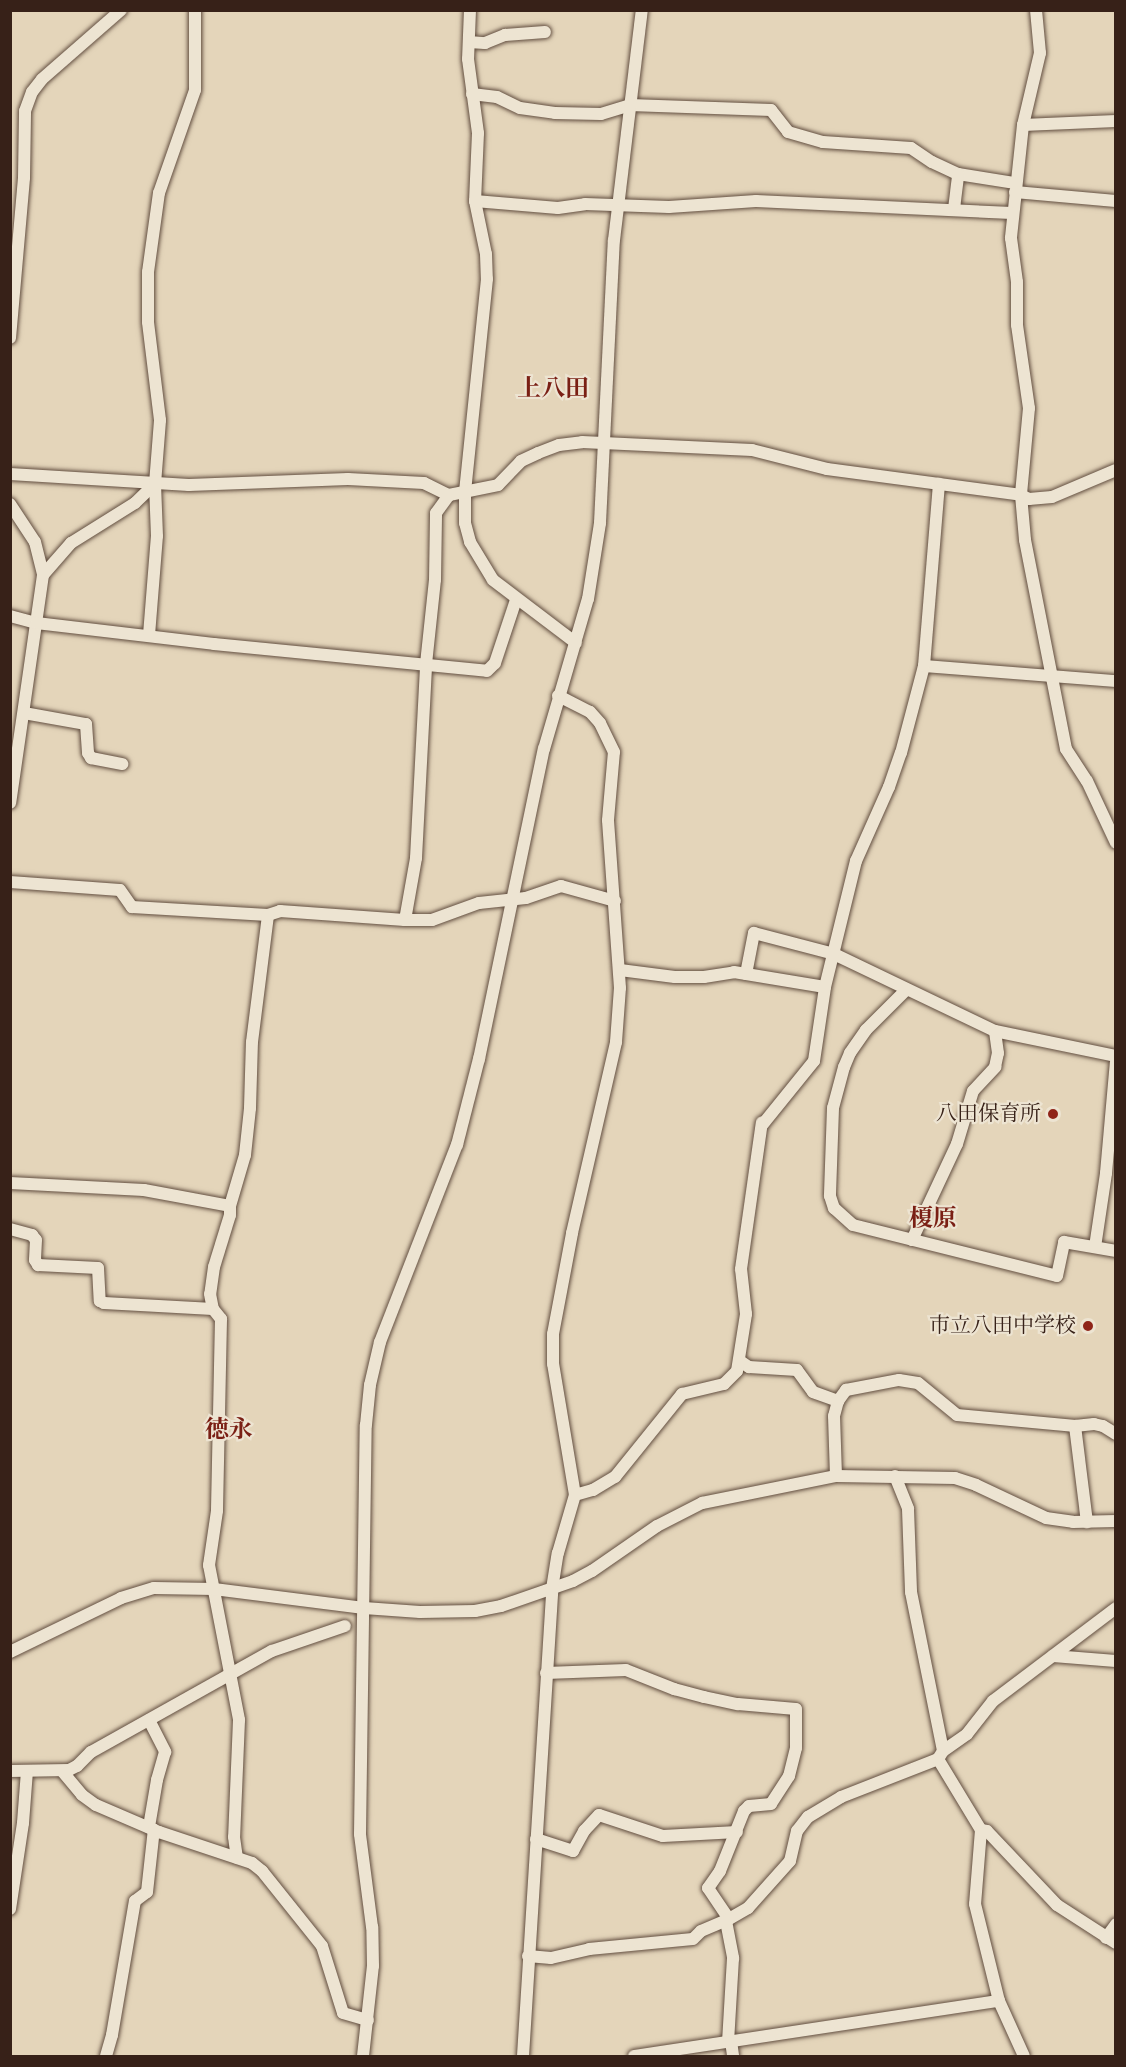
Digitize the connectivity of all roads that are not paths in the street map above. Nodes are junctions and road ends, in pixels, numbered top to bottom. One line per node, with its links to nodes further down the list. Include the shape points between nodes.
1 (121, 10): 19 (street, via 42,79 25,111 24,178)
2 (195, 10): 23 (street, via 195,90 159,193 148,272 148,322 160,420)
3 (470, 10): 7 (street)
4 (642, 10): 9 (street)
5 (1036, 10): 11 (street, via 1040,53)
6 (545, 32): 7 (street, via 505,35 485,44)
7 (469, 42): 8 (street)
8 (472, 94): 9 (street, via 555,113 601,114); 14 (street, via 478,133)
9 (630, 105): 12 (street, via 771,110 788,132 823,142 911,148); 16 (street)
10 (1116, 122): 11 (street)
11 (1023, 124): 13 (street)
12 (958, 174): 13 (street); 17 (street)
13 (1015, 188): 15 (street); 18 (street)
14 (475, 201): 16 (street, via 558,208); 25 (street, via 487,279)
15 (1116, 201)
16 (618, 203): 17 (street, via 669,207 756,201); 20 (street)
17 (954, 209): 18 (street)
18 (1012, 213): 27 (street, via 1017,324 1029,408)
19 (10, 338)
20 (605, 443): 24 (street, via 752,450 827,469); 25 (street, via 559,445 521,462 498,485); 34 (street, via 600,523)
21 (1116, 470): 27 (street, via 1052,497 1029,499)
22 (10, 474): 23 (street)
23 (155, 484): 26 (street, via 348,479 424,483); 29 (street, via 135,503 71,543); 33 (street, via 158,536)
24 (939, 484): 27 (street); 36 (street)
25 (465, 493): 26 (street); 30 (street, via 465,523 470,542 493,580)
26 (449, 495): 35 (street, via 436,513 435,580)
27 (1021, 495): 37 (street, via 1032,584)
28 (10, 504): 29 (street, via 35,542)
29 (43, 575): 32 (street)
30 (516, 600): 34 (street); 35 (street, via 495,663 487,671)
31 (10, 616): 32 (street)
32 (36, 623): 33 (street); 40 (street)
33 (149, 634): 35 (street)
34 (576, 643): 39 (street)
35 (426, 664): 48 (street, via 416,858)
36 (924, 666): 37 (street); 49 (street, via 893,776 856,861)
37 (1051, 677): 38 (street); 43 (street, via 1066,749 1087,782)
38 (1116, 681)
39 (558, 696): 45 (street); 46 (street, via 590,712 614,752 608,820)
40 (24, 713): 41 (street, via 86,724 91,758); 42 (street)
41 (122, 764)
42 (10, 803)
43 (1116, 843)
44 (10, 882): 47 (street, via 120,890 132,907)
45 (512, 900): 46 (street, via 568,886); 48 (street, via 479,903 432,920); 76 (street, via 457,1145 380,1342 370,1385)
46 (615, 901): 50 (street)
47 (268, 915): 48 (street, via 280,911); 59 (street, via 252,1042 245,1155)
48 (405, 920)
49 (834, 954): 51 (street, via 753,933); 52 (street); 53 (street)
50 (620, 970): 51 (street, via 675,978); 71 (street, via 616,1042 553,1334 553,1364)
51 (746, 974): 52 (street)
52 (825, 987): 65 (street, via 814,1061 762,1123 741,1269 746,1314)
53 (906, 990): 54 (street); 61 (street, via 866,1030 844,1067 833,1108 830,1196 834,1208 853,1225)
54 (996, 1031): 55 (street); 61 (street, via 995,1067 973,1091 957,1144)
55 (1116, 1056)
56 (1116, 1062): 57 (street)
57 (1111, 1174): 62 (street)
58 (10, 1183): 59 (street, via 144,1190)
59 (230, 1206): 64 (street, via 214,1267 210,1294)
60 (10, 1229): 64 (street, via 32,1235 36,1240 38,1265 98,1268 100,1301 104,1303)
61 (912, 1240): 62 (street, via 1057,1276 1064,1242)
62 (1095, 1247): 63 (street)
63 (1116, 1251)
64 (213, 1309): 74 (street, via 221,1319 217,1511 210,1565)
65 (740, 1361): 66 (street, via 749,1367 797,1370 813,1392); 71 (street, via 724,1384 682,1394 615,1477)
66 (838, 1401): 67 (street, via 846,1390 899,1380 918,1383 957,1415); 69 (street, via 834,1416)
67 (1075, 1426): 68 (street, via 1103,1425); 73 (street)
68 (1116, 1434)
69 (836, 1476): 70 (street); 75 (street, via 702,1503 657,1526 592,1571)
70 (895, 1476): 73 (street, via 955,1478 1046,1518); 85 (street, via 908,1509 911,1592)
71 (575, 1495): 75 (street)
72 (1116, 1521): 73 (street)
73 (1087, 1522)
74 (214, 1589): 76 (street); 79 (street, via 154,1588 138,1592); 83 (street)
75 (552, 1589): 76 (street, via 475,1611); 82 (street)
76 (364, 1608): 100 (street, via 360,1834 372,1927)
77 (1116, 1608): 80 (street)
78 (345, 1626): 83 (street, via 272,1652)
79 (10, 1652)
80 (1053, 1656): 81 (street); 85 (street, via 993,1701 967,1734)
81 (1116, 1661)
82 (546, 1673): 91 (street, via 626,1671 704,1697 796,1709 796,1748 789,1776 771,1804 744,1810); 92 (street)
83 (230, 1675): 84 (street); 93 (street, via 239,1720 234,1837)
84 (149, 1720): 88 (street, via 91,1752 77,1766); 89 (street, via 165,1752 157,1780)
85 (941, 1755): 90 (street); 95 (street, via 841,1797 808,1817 797,1831 790,1862 748,1908)
86 (10, 1771): 87 (street)
87 (27, 1771): 88 (street); 94 (street)
88 (62, 1771): 89 (street, via 96,1805)
89 (152, 1828): 93 (street); 102 (street, via 147,1892 135,1901)
90 (981, 1830): 97 (street, via 987,1831 1057,1905); 99 (street, via 975,1904)
91 (737, 1832): 92 (street, via 663,1836 599,1815 573,1851); 95 (street, via 708,1888)
92 (536, 1839): 98 (street)
93 (237, 1858): 100 (street, via 262,1871 322,1946 344,2013)
94 (10, 1909)
95 (727, 1920): 98 (street, via 701,1931 693,1939 589,1949 551,1958); 101 (street, via 733,1958)
96 (1116, 1924): 97 (street)
97 (1111, 1941)
98 (528, 1956): 104 (street)
99 (999, 2001): 101 (street); 107 (street)
100 (368, 2020): 103 (street)
101 (730, 2041): 105 (street); 106 (street)
102 (106, 2056)
103 (363, 2056)
104 (523, 2056)
105 (634, 2056)
106 (733, 2056)
107 (1024, 2056)

